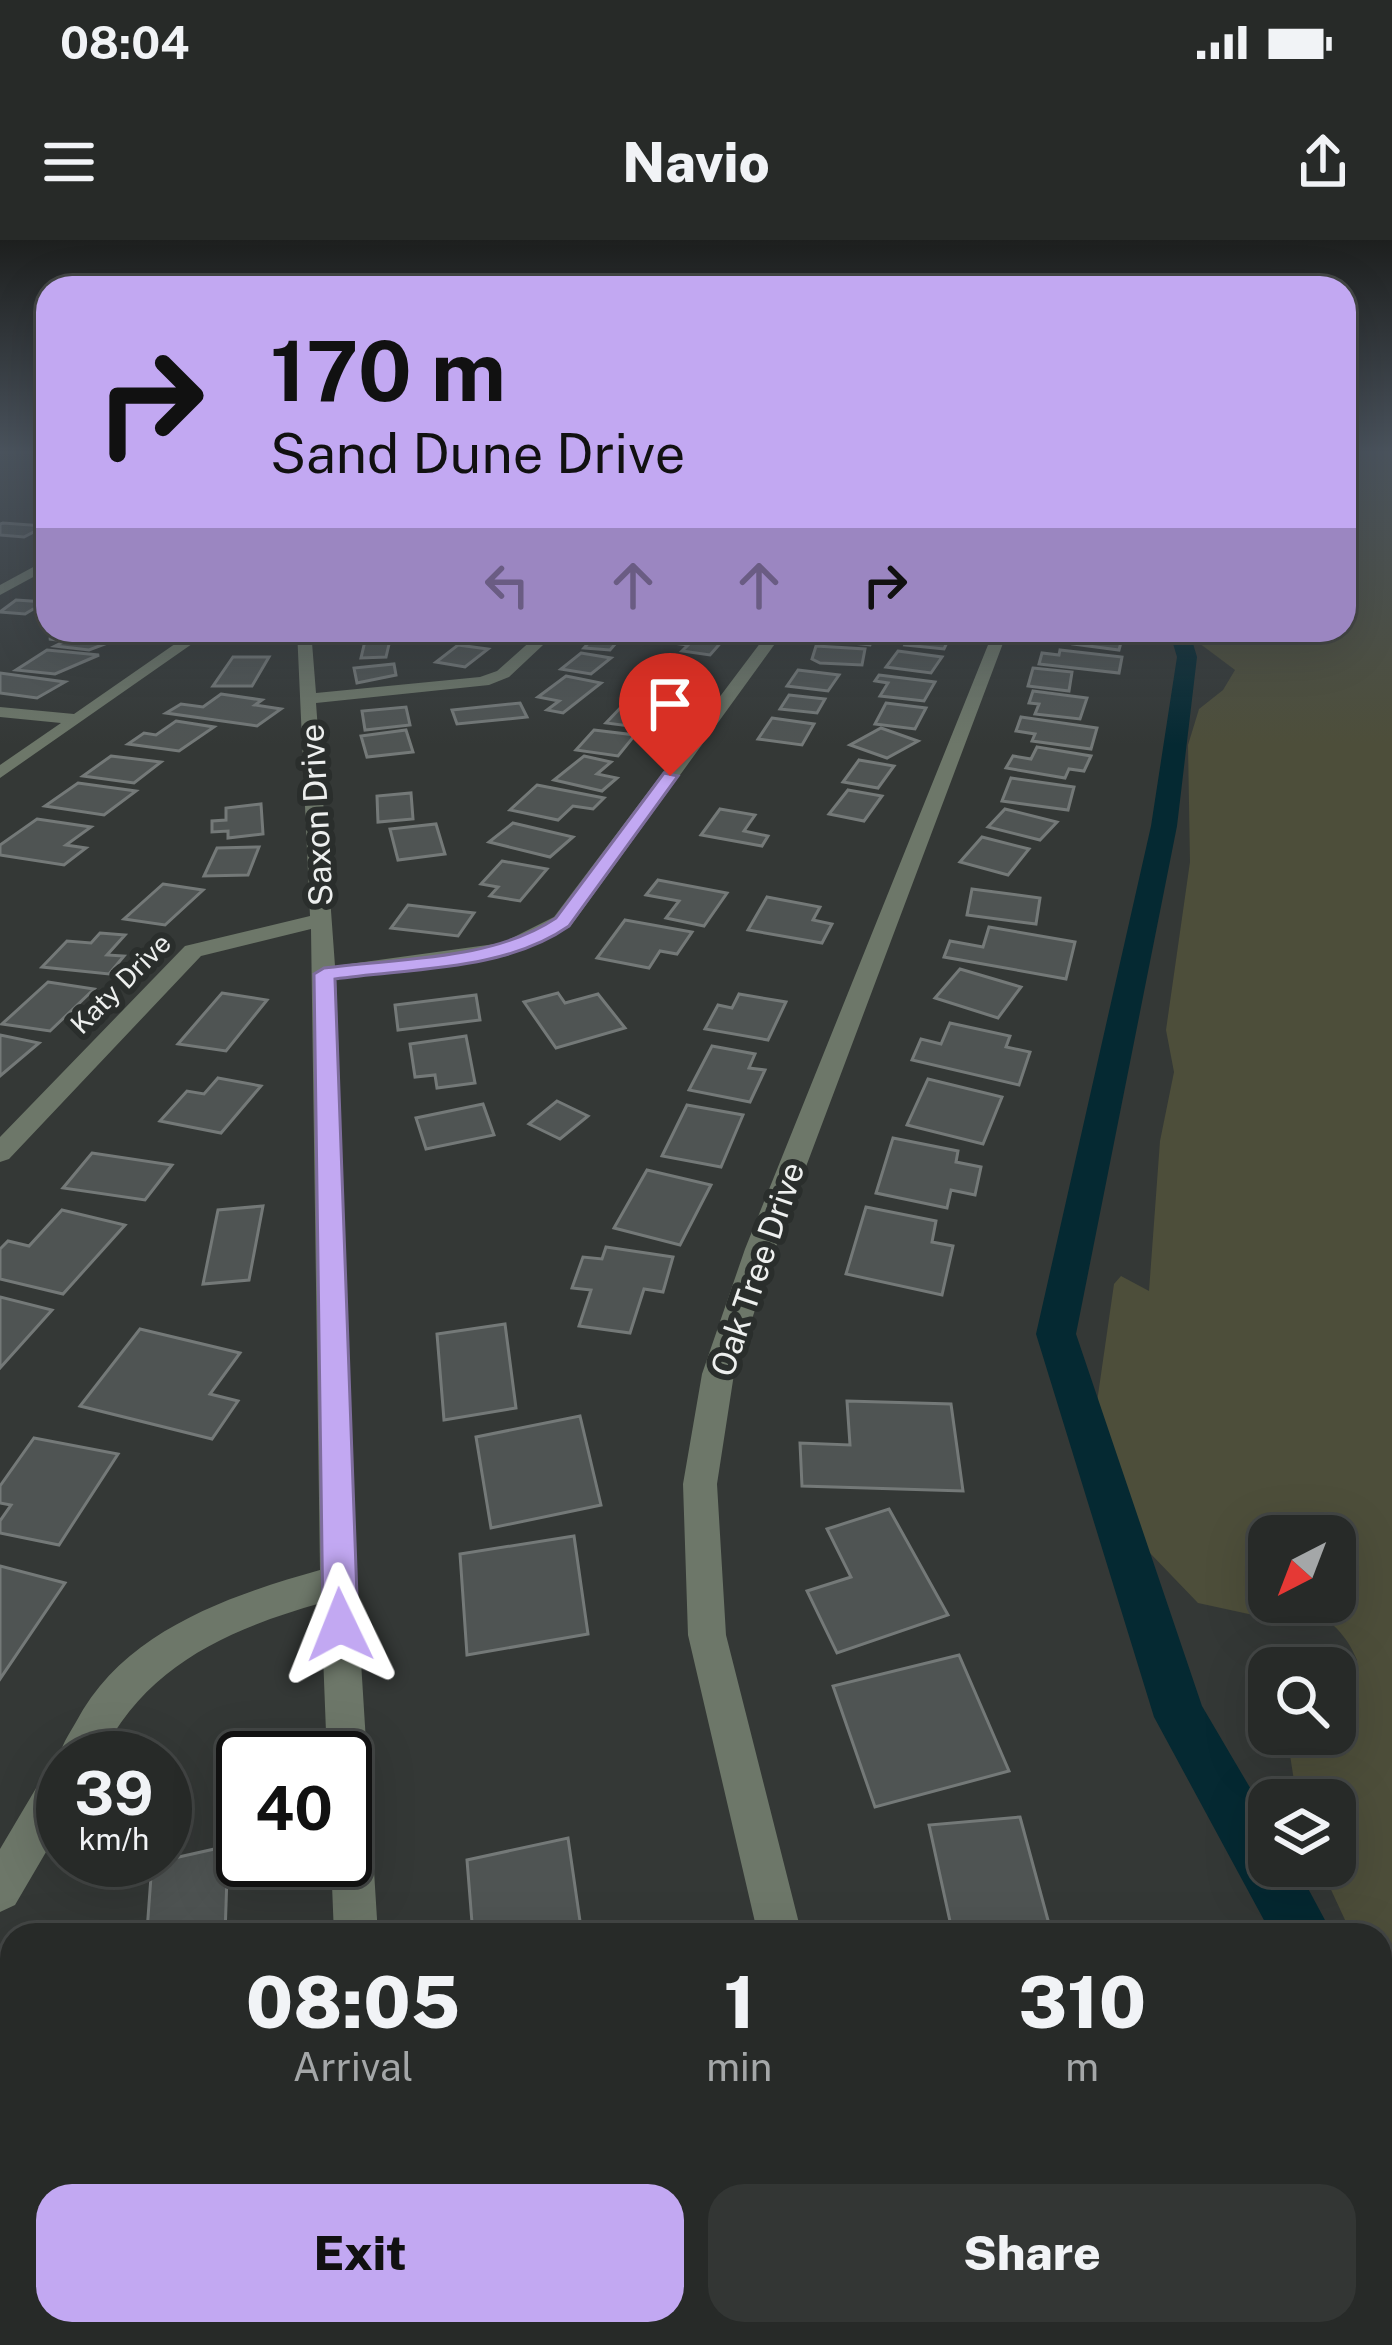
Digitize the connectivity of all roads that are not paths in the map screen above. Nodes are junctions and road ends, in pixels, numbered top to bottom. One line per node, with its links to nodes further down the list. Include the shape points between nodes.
1 (36, 570): 2 (street)
2 (0, 590)
3 (188, 642): 10 (street)
4 (305, 642): 8 (street, Saxon Drive)
5 (539, 642): 8 (street, via 483,682)
6 (769, 642): 13 (street, via 562,922 507,949)
7 (995, 642): 20 (street, Oak Tree Drive, via 718,1374 700,1484 707,1635)
8 (309, 699): 12 (street, Saxon Drive)
9 (0, 712): 10 (street)
10 (77, 718): 11 (street)
11 (0, 773)
12 (321, 920): 13 (street, Saxon Drive); 14 (street, Katy Drive, via 193,951)
13 (324, 974): 15 (street, Saxon Drive)
14 (0, 1153)
15 (338, 1581): 16 (street, via 267,1600 186,1639 116,1693); 19 (street, Saxon Drive)
16 (94, 1731)
17 (36, 1829): 18 (street)
18 (0, 1890)
19 (355, 1923)
20 (777, 1923)

